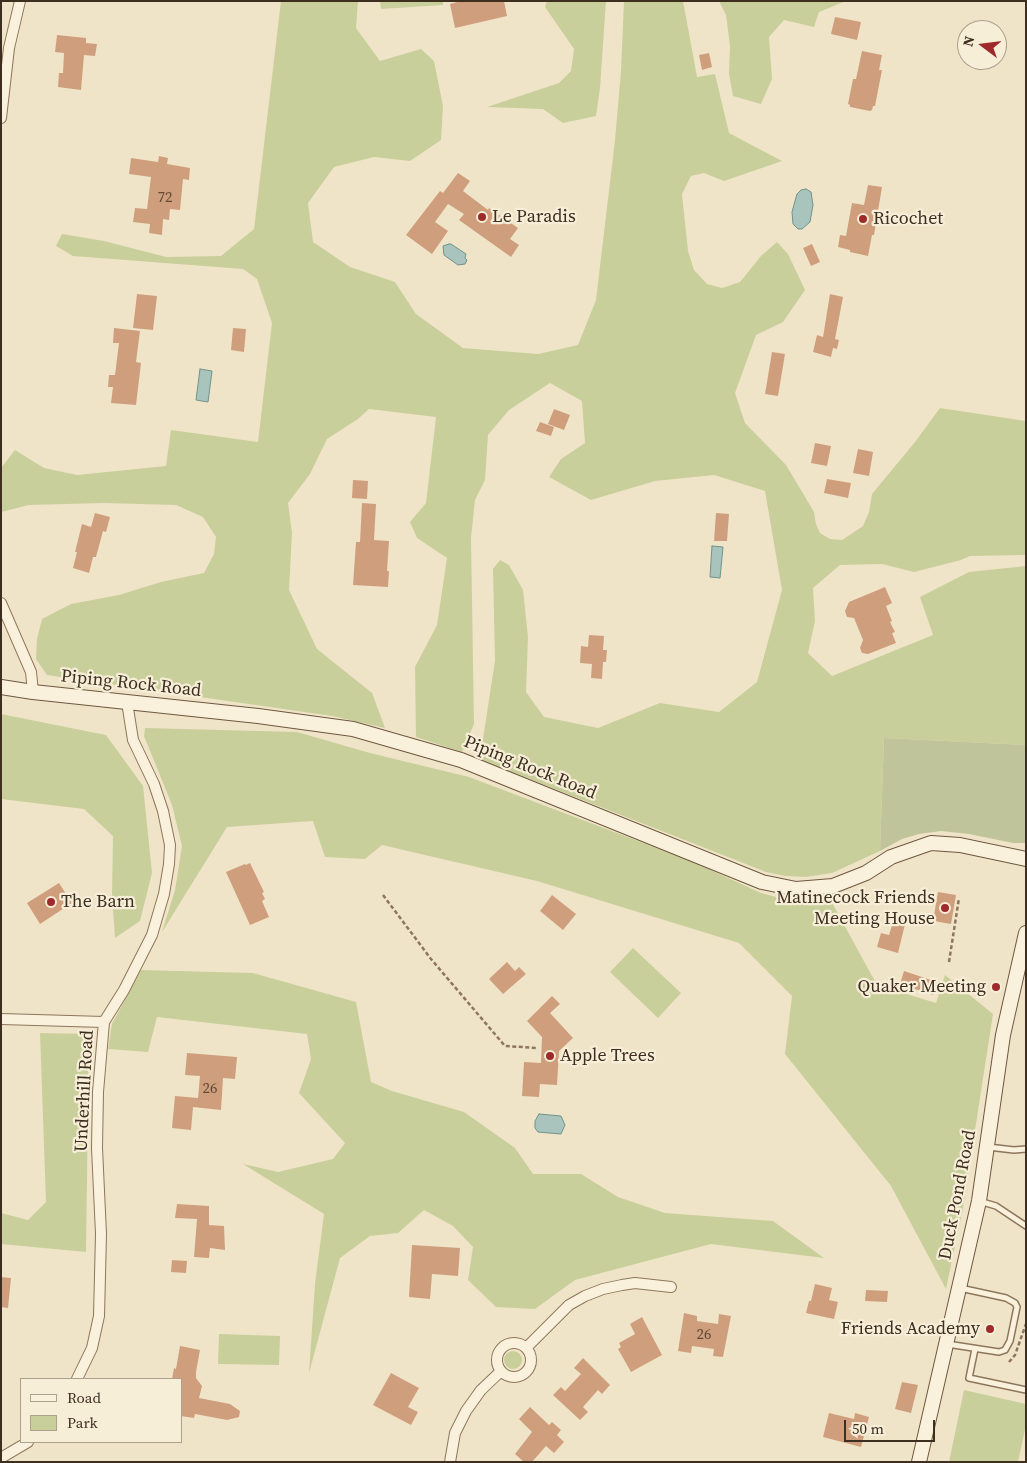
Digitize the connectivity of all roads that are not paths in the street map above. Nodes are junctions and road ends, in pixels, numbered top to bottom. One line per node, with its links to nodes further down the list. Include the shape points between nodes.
1 (20, 1): 2 (street, via 9,48)
2 (1, 118)
3 (1, 603): 5 (street, via 31,672)
4 (1, 687): 5 (street, Piping Rock Road)
5 (33, 692): 6 (street, Piping Rock Road)
6 (127, 702): 7 (street, Piping Rock Road, via 353,729 461,760 762,882 796,889 833,886 866,873 891,857 931,843 960,844); 12 (street, Underhill Road, via 133,740 163,811 170,845 169,864 152,935)
7 (1026, 859)
8 (1026, 933): 10 (street, Duck Pond Road)
9 (1026, 981): 10 (street)
10 (1010, 1002): 13 (street, Duck Pond Road)
11 (1, 1019): 12 (street)
12 (104, 1022): 23 (street, Underhill Road, via 97,1148 101,1234 99,1316 92,1348)
13 (987, 1146): 14 (lane); 15 (street, Duck Pond Road)
14 (1026, 1149)
15 (979, 1201): 16 (lane, via 996,1206); 18 (street, Duck Pond Road)
16 (1026, 1226)
17 (671, 1287): 20 (street, via 635,1283 603,1288 569,1305)
18 (960, 1288): 19 (street, Duck Pond Road); 21 (lane, via 1006,1298 1017,1307 1005,1350)
19 (947, 1344): 21 (lane); 28 (street, Duck Pond Road)
20 (526, 1348): 22 (street, via 516,1343 501,1350 498,1360); 22 (street, via 531,1360 524,1373 510,1376)
21 (975, 1349): 24 (lane, via 968,1378)
22 (501, 1371): 27 (street, via 481,1390 466,1411 456,1433)
23 (78, 1378)
24 (1026, 1390)
25 (26, 1443): 26 (street)
26 (1, 1458)
27 (450, 1462)
28 (919, 1462)

